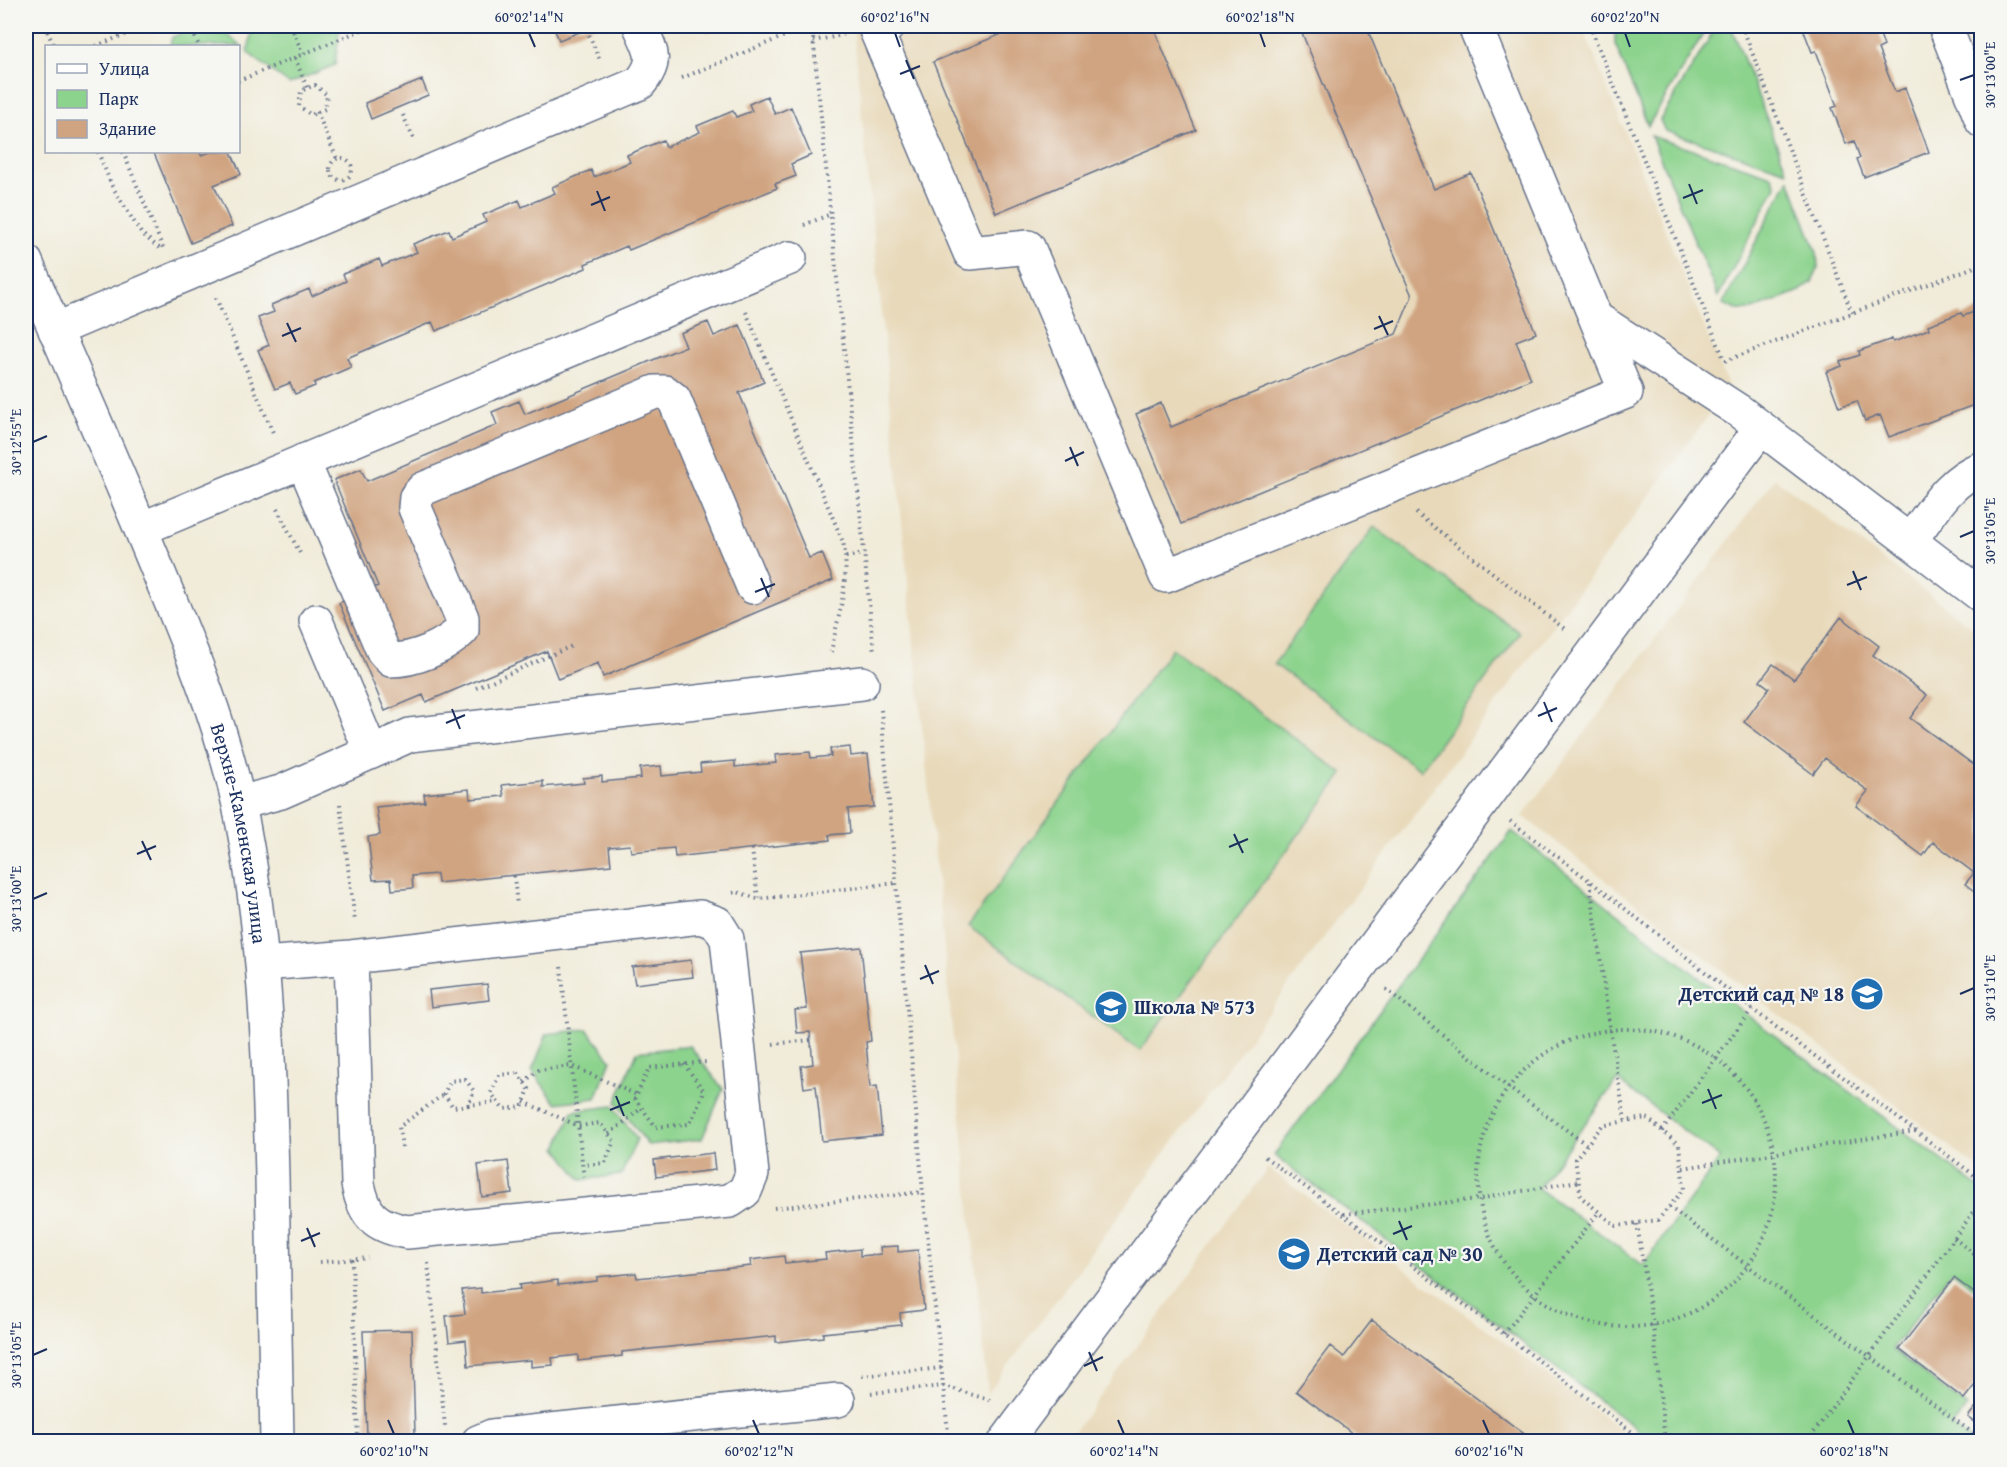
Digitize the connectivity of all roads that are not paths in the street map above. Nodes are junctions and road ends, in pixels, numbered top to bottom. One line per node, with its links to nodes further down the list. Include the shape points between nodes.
1 (640, 26): 9 (street, via 652,54 651,70 640,83)
2 (888, 26): 8 (street, via 876,30 970,253 1028,247 1166,576 1626,392)
3 (1475, 26): 8 (street)
4 (1945, 26): 5 (street)
5 (1982, 121)
6 (790, 258): 12 (street)
7 (26, 262): 9 (street, Верхне-Каменская улица)
8 (1597, 319): 10 (street)
9 (55, 330): 13 (street, Верхне-Каменская улица)
10 (1761, 428): 14 (street); 28 (street)
11 (1982, 468): 14 (street, via 1954,484)
12 (284, 469): 13 (street); 15 (street, via 383,651 392,660 405,660 452,640 462,630 462,618 415,508 416,497 423,489 655,392 665,392 674,399)
13 (141, 529): 20 (street, Верхне-Каменская улица, via 217,720)
14 (1910, 541): 16 (street)
15 (753, 587)
16 (1982, 596)
17 (316, 621): 19 (street)
18 (872, 681): 19 (street, via 410,735)
19 (371, 752): 20 (street, via 281,792)
20 (239, 803): 22 (street, Верхне-Каменская улица)
21 (351, 957): 21 (street, via 700,917 717,923 727,939 752,1174 745,1191 730,1201 407,1232 388,1229 372,1218 362,1202 358,1184); 22 (street)
22 (264, 964): 26 (street, Верхне-Каменская улица)
23 (838, 1400): 24 (street)
24 (687, 1429): 25 (street)
25 (551, 1436): 27 (street, via 492,1436)
26 (277, 1442)
27 (478, 1442)
28 (1005, 1442)

